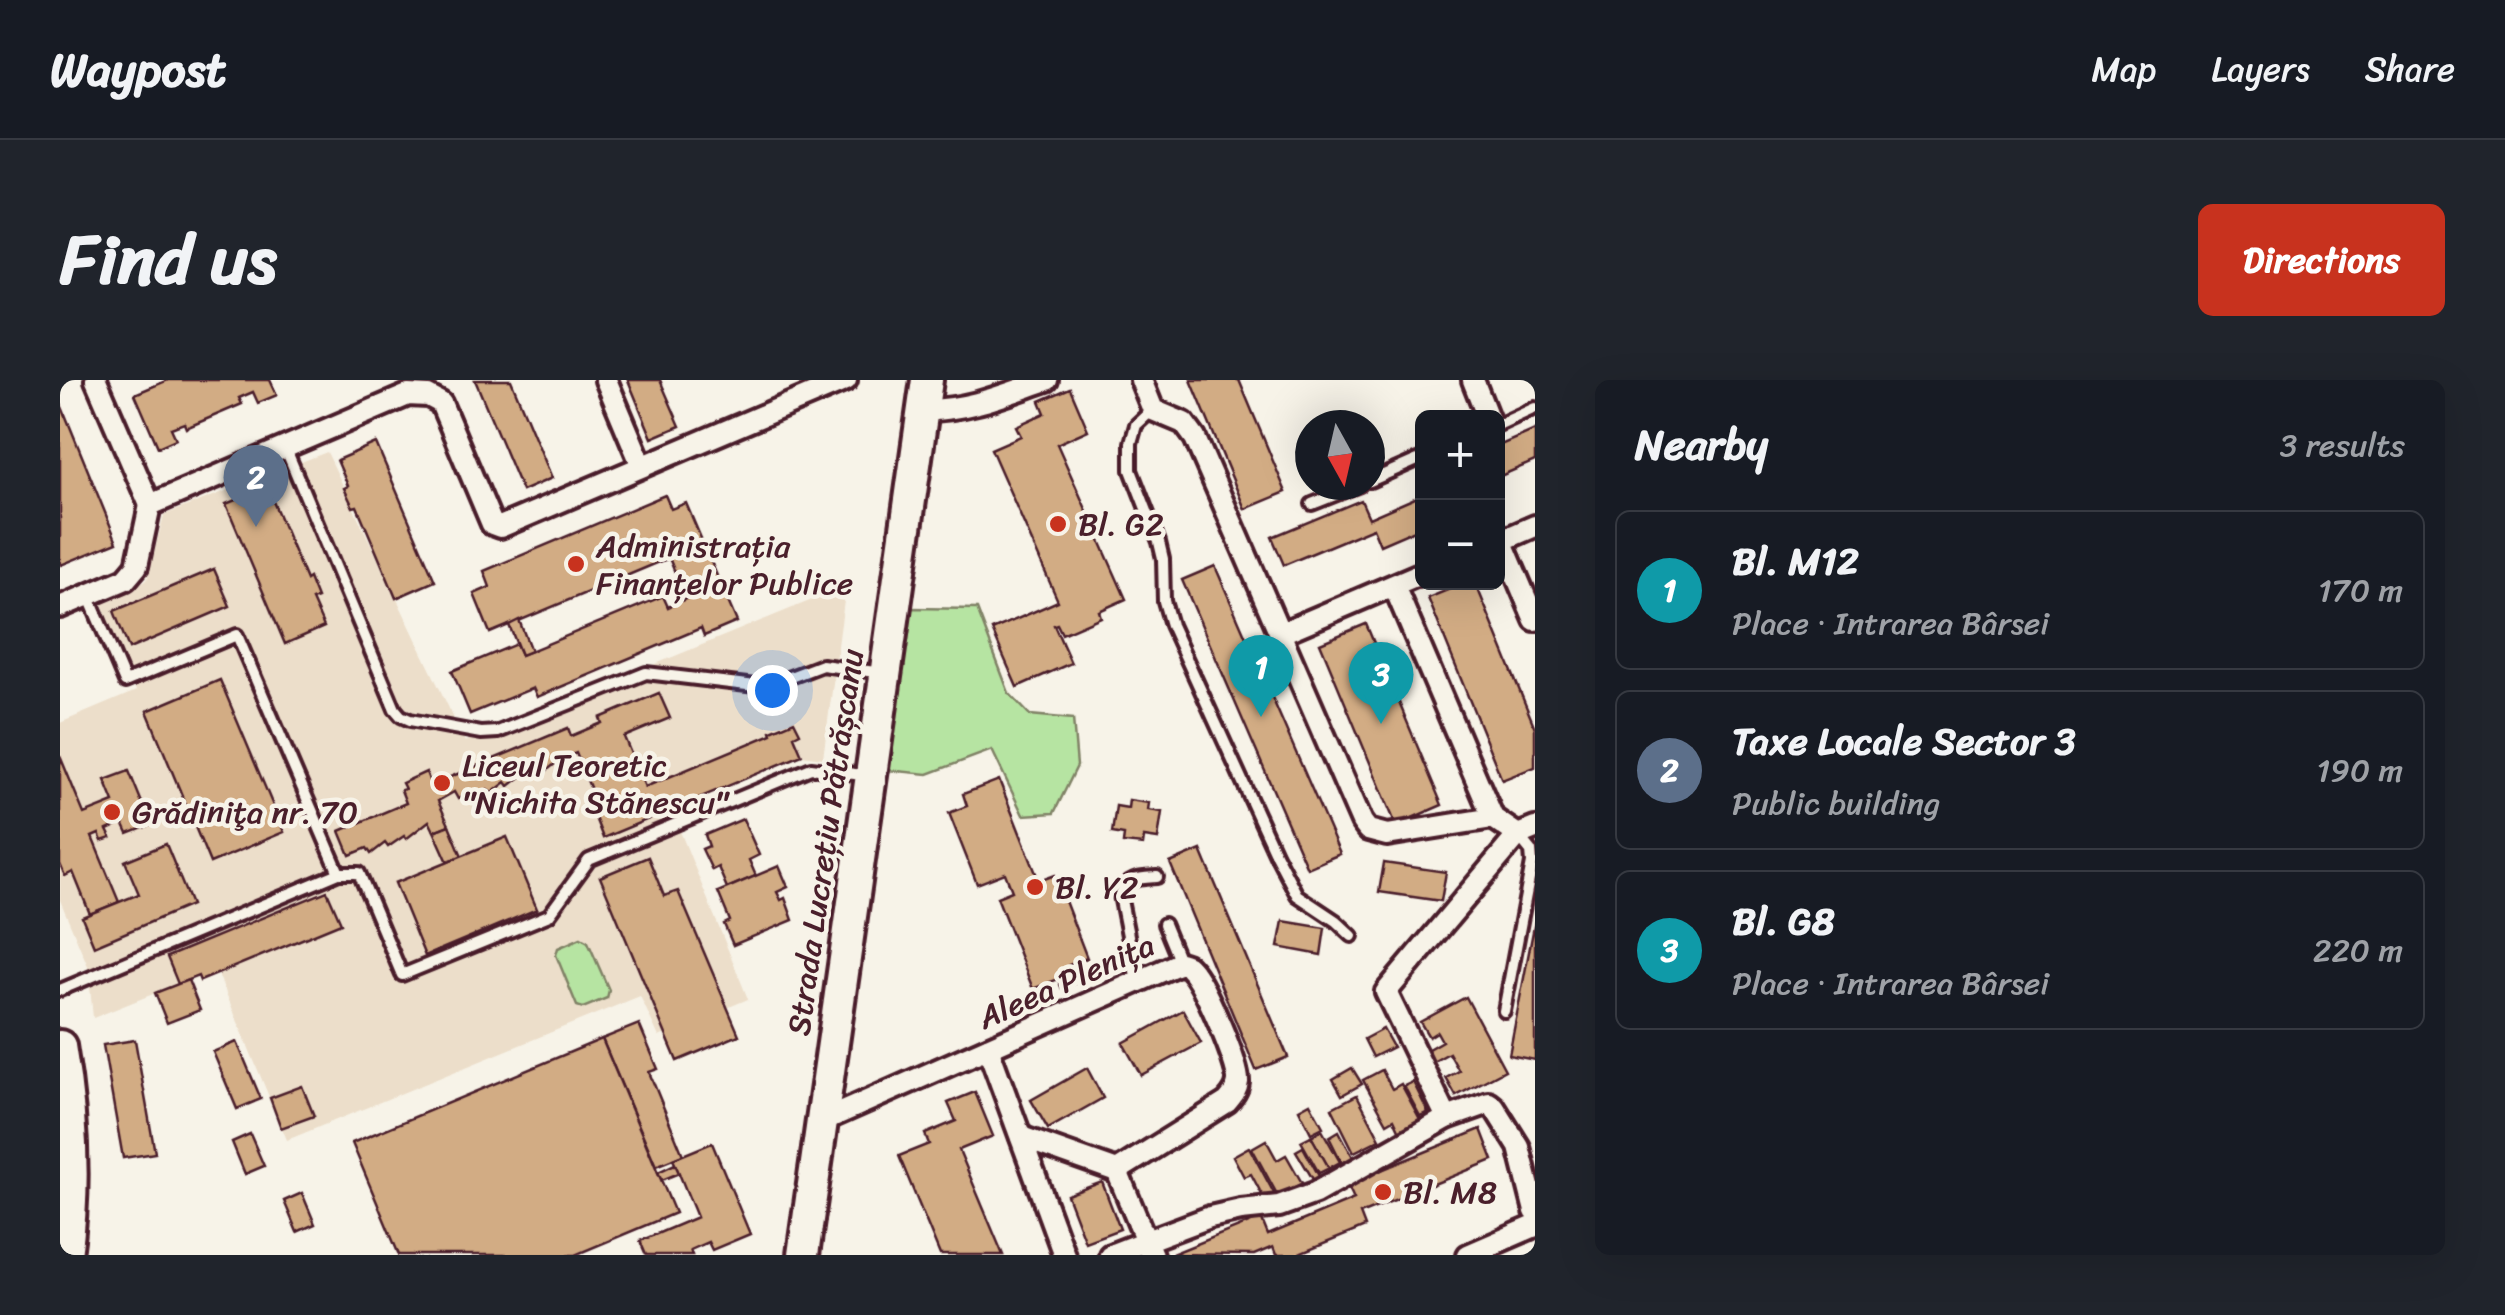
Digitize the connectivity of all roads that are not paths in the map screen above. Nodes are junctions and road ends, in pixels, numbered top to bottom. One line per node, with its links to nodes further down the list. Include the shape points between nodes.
1 (96, 380): 18 (street)
2 (606, 380): 14 (street)
3 (846, 380): 14 (street)
4 (1047, 380): 7 (street, via 950,410)
5 (1141, 380): 9 (street)
6 (1473, 380): 10 (street)
7 (925, 395): 28 (main road, Strada Lucrețiu Pătrășcanu)
8 (1535, 408): 11 (lane)
9 (1153, 410): 27 (street, via 1184,423 1195,438); 35 (lane, via 1136,426 1132,470 1159,542 1170,625 1297,895)
10 (1485, 410)
11 (1505, 422)
12 (285, 448): 14 (street, via 408,396 428,396 440,403 497,527); 18 (street); 28 (lane, via 395,709 410,720 498,732 646,673 764,687 822,665)
13 (1415, 461): 15 (lane)
14 (642, 466)
15 (1385, 474)
16 (1322, 500): 17 (lane)
17 (1312, 504)
18 (150, 505): 24 (street, via 133,572)
19 (1535, 526): 20 (street)
20 (1505, 538)
21 (1505, 554): 26 (street)
22 (1415, 577): 23 (street)
23 (1394, 586): 27 (street); 30 (street)
24 (88, 595): 25 (street); 32 (lane, via 125,682 237,634)
25 (60, 607)
26 (1535, 620)
27 (1279, 634): 30 (street, via 1368,830 1387,835)
28 (884, 673): 29 (main road, Strada Lucrețiu Pătrășcanu)
29 (870, 776): 32 (lane, via 811,768 589,860 549,915 402,975 359,873); 43 (main road, Strada Lucrețiu Pătrășcanu)
30 (1494, 818): 31 (street)
31 (1526, 832): 39 (lane, via 1532,864); 42 (street, via 1386,992)
32 (339, 873): 38 (lane)
33 (1157, 877): 37 (lane, via 1131,880 1120,894)
34 (1164, 924): 36 (lane)
35 (1352, 936)
36 (1180, 964): 37 (street, Aleea Plenița); 46 (street, Aleea Plenița, via 1201,983 1238,1085 1226,1102)
37 (1137, 982): 41 (street, Aleea Plenița)
38 (60, 990)
39 (1504, 1011)
40 (60, 1046): 50 (main road, via 72,1158)
41 (988, 1048): 43 (street, Aleea Plenița); 44 (street)
42 (1447, 1118): 45 (street, via 1489,1104); 49 (street, via 1315,1193 1280,1206 1226,1212)
43 (822, 1121): 51 (main road, Strada Lucrețiu Pătrășcanu)
44 (1021, 1137): 46 (street); 52 (street)
45 (1527, 1144): 47 (street)
46 (1117, 1170): 49 (street)
47 (1535, 1211)
48 (1535, 1226): 54 (street)
49 (1149, 1248): 53 (street)
50 (66, 1255)
51 (803, 1255)
52 (1064, 1255)
53 (1110, 1255)
54 (1468, 1255)

